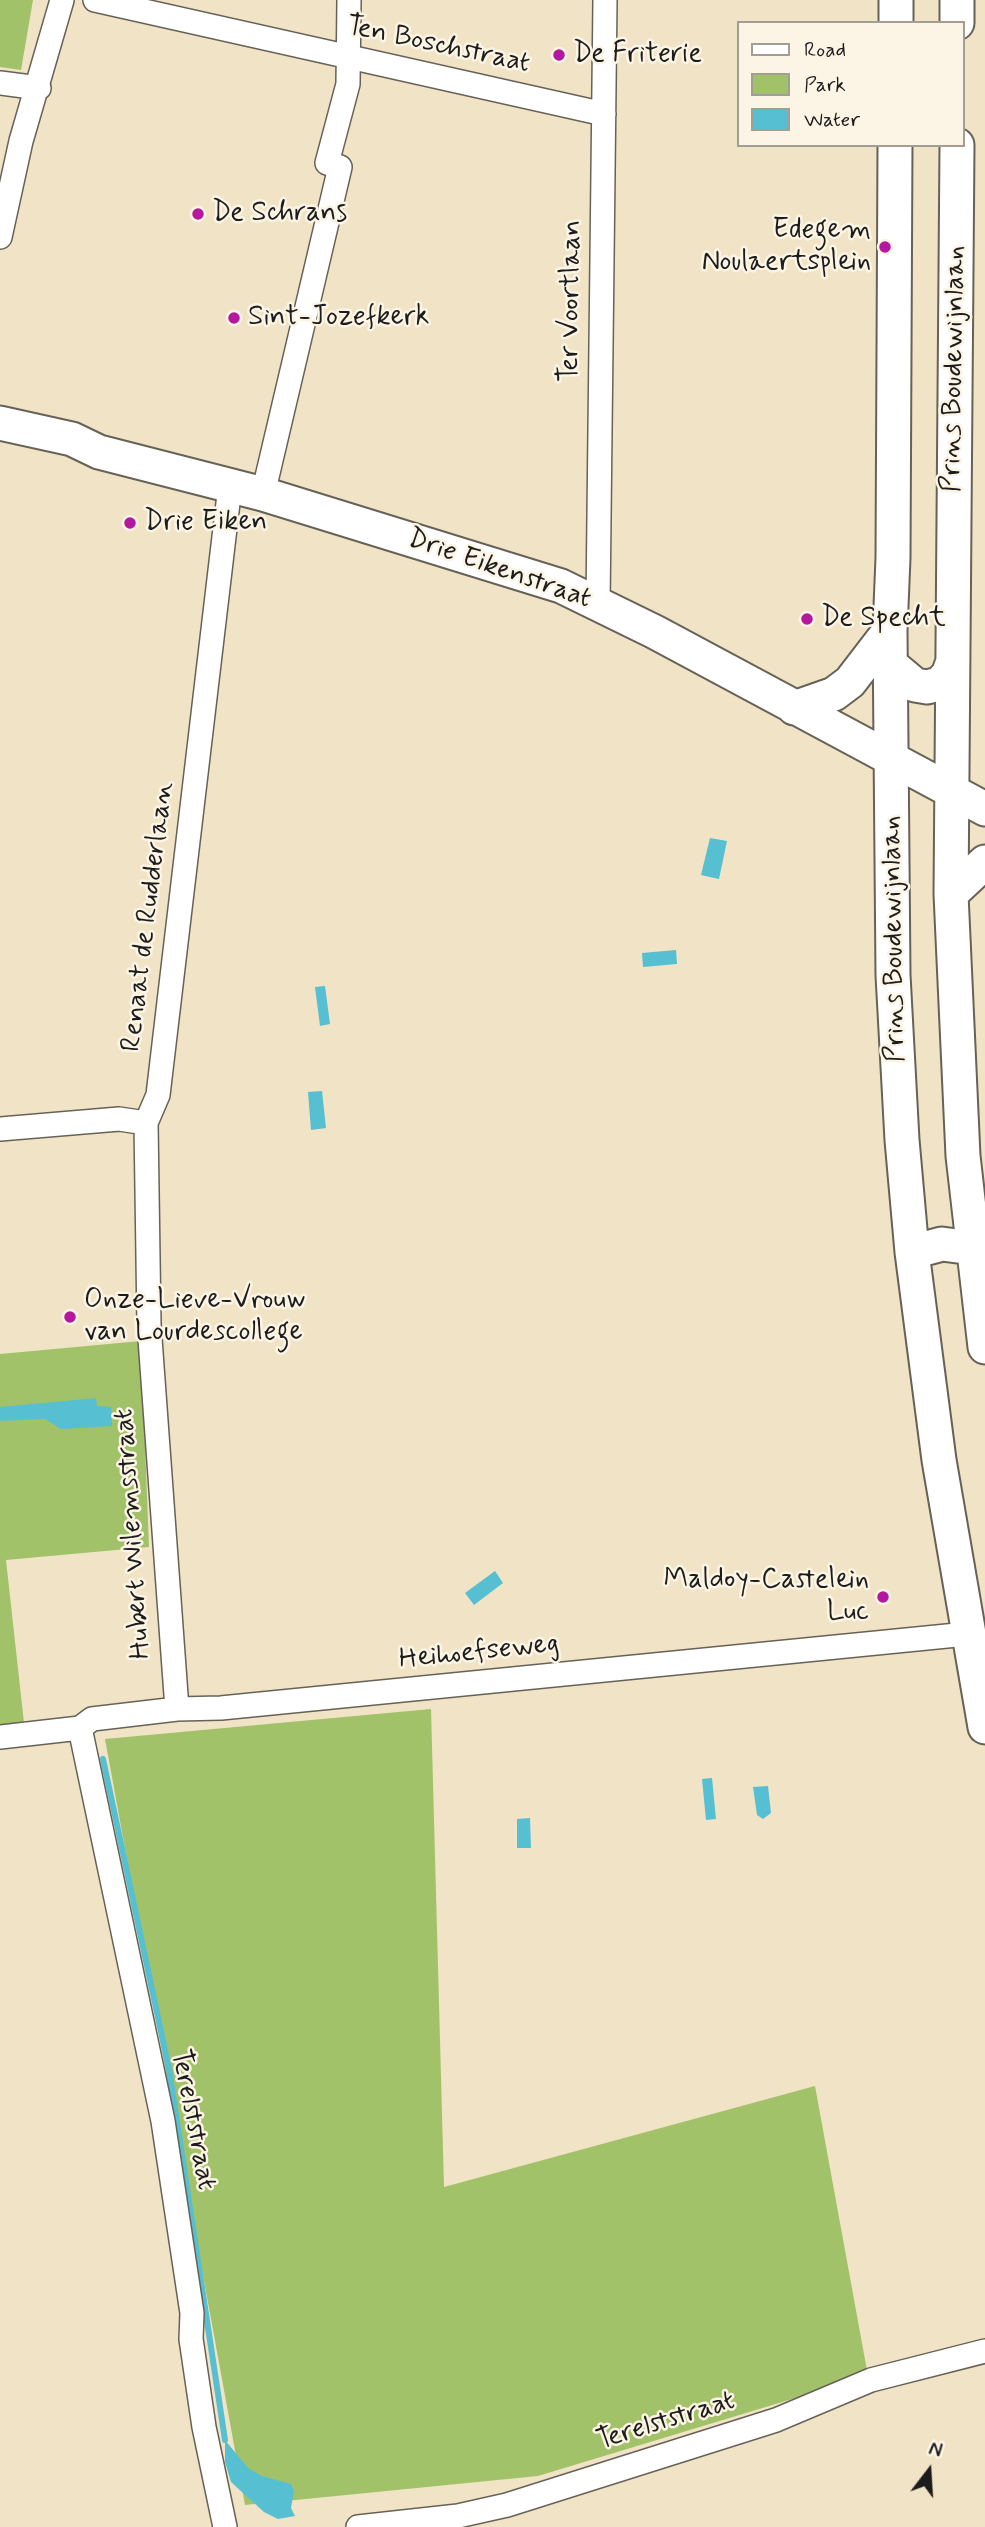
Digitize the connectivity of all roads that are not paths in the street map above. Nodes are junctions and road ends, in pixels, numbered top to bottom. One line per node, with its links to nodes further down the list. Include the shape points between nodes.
1 (62, 0): 11 (street)
2 (95, 0): 9 (street, Ten Boschstraat)
3 (349, 0): 9 (street)
4 (605, 0): 12 (street, Ter Voortlaan)
5 (897, 0): 7 (main road)
6 (957, 0): 8 (main road)
7 (896, 21)
8 (957, 21)
9 (349, 57): 12 (street, Ten Boschstraat); 22 (street, via 348,84 327,163 340,167)
10 (0, 83): 11 (street)
11 (38, 88): 13 (street)
12 (604, 114): 23 (street, Ter Voortlaan)
13 (21, 141): 16 (street); 17 (street)
14 (895, 147): 24 (main road, Prins Boudewijnlaan)
15 (957, 147): 26 (main road, Prins Boudewijnlaan)
16 (0, 168)
17 (0, 237)
18 (0, 423): 20 (main road, Drie Eikenstraat, via 72,439)
19 (0, 447): 20 (main road, Drie Eikenstraat)
20 (99, 452): 21 (main road, Drie Eikenstraat)
21 (230, 486): 22 (main road, Drie Eikenstraat); 33 (street, Renaat de Rudderlaan, via 158,1095)
22 (263, 494): 23 (main road, Drie Eikenstraat, via 548,582)
23 (598, 603): 27 (main road, Drie Eikenstraat)
24 (890, 630): 25 (main road, Prins Boudewijnlaan); 27 (main road, via 850,682 834,694)
25 (890, 664): 26 (main road, via 915,685 927,687 939,684); 28 (main road, Prins Boudewijnlaan)
26 (952, 664): 29 (main road, Prins Boudewijnlaan)
27 (794, 708): 28 (main road, Drie Eikenstraat)
28 (892, 759): 29 (main road, Drie Eikenstraat); 36 (main road, Prins Boudewijnlaan, via 893,975)
29 (951, 789): 30 (main road, Drie Eikenstraat); 32 (main road, Prins Boudewijnlaan)
30 (985, 809)
31 (985, 862): 32 (main road)
32 (951, 894): 35 (main road, Prins Boudewijnlaan, via 957,1062)
33 (146, 1123): 34 (street, via 119,1119); 38 (street, Renaat de Rudderlaan)
34 (0, 1129)
35 (972, 1248): 36 (main road, via 942,1244); 37 (main road, Prins Boudewijnlaan)
36 (912, 1252): 39 (main road, Prins Boudewijnlaan)
37 (985, 1347)
38 (151, 1354): 40 (street, Hubert Wilemsstraat)
39 (967, 1634): 40 (street, Heihoefseweg); 41 (main road, Prins Boudewijnlaan)
40 (177, 1709): 42 (street, Heihoefseweg, via 92,1719)
41 (985, 1727)
42 (80, 1728): 43 (street, Heihoefseweg); 45 (street, Terelststraat, via 163,2121 191,2300 191,2339 202,2414)
43 (0, 1737)
44 (985, 2351): 46 (street, Terelststraat, via 871,2380 776,2420 507,2505 458,2516)
45 (225, 2527)
46 (358, 2527)

